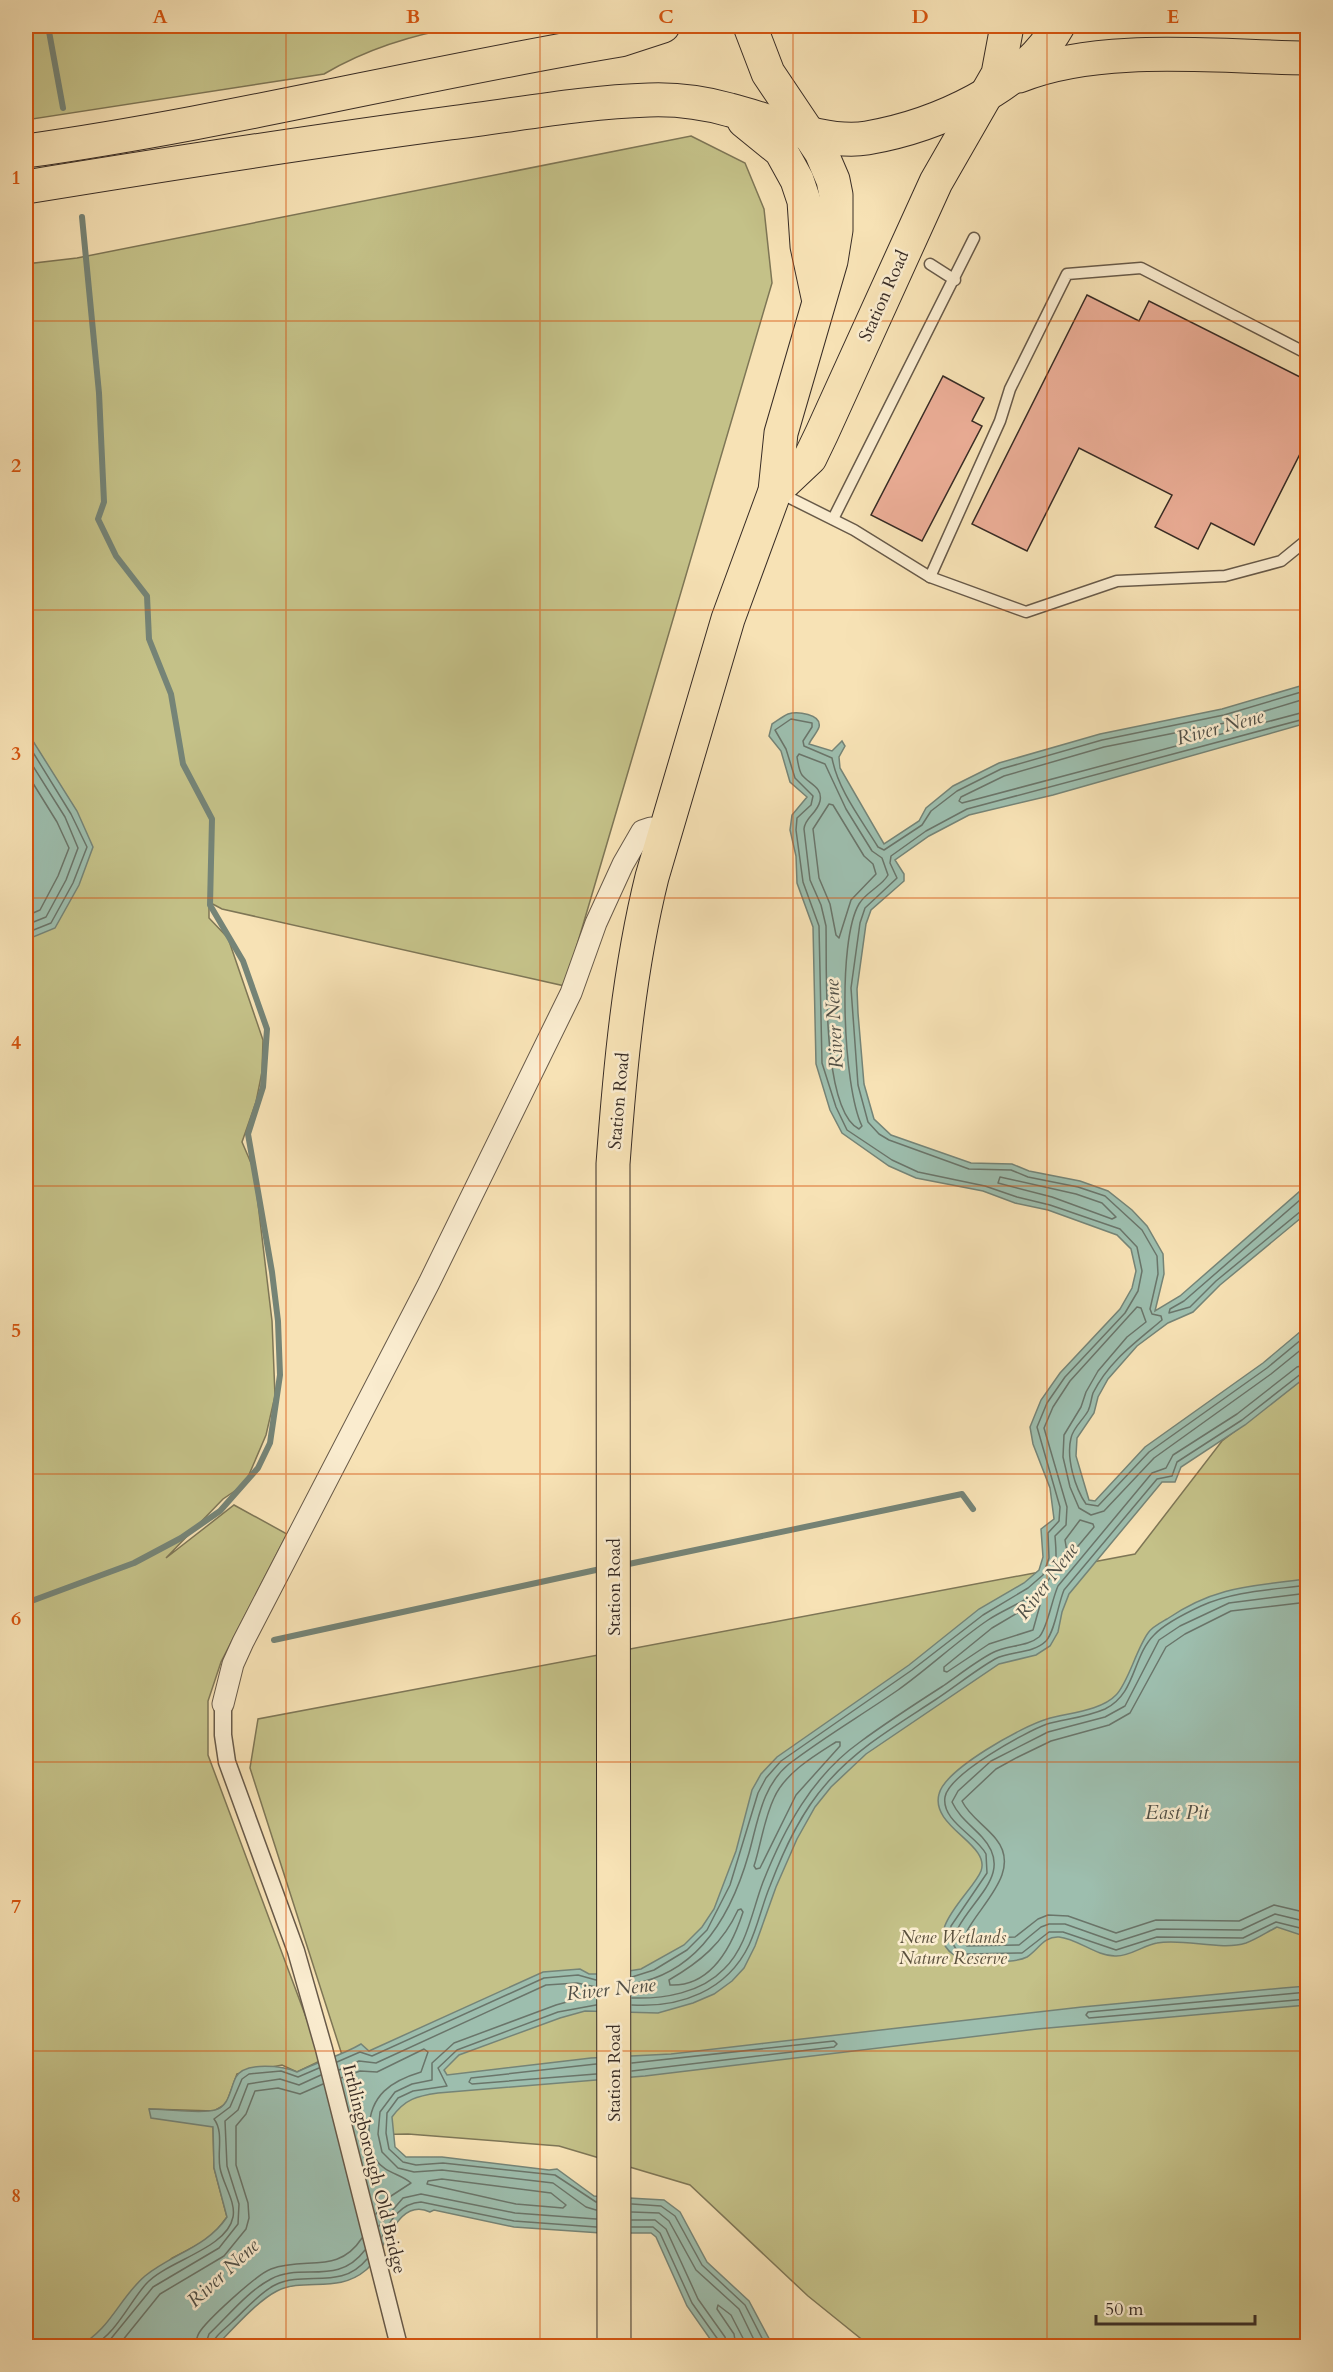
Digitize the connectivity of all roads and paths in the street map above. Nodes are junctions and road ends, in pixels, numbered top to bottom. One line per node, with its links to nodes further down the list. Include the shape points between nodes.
1 (598, 26): 6 (highway)
2 (663, 26): 6 (highway, via 620,40)
3 (750, 26): 11 (highway, Station Road, via 768,73)
4 (1007, 26): 9 (highway, Station Road, via 998,74)
5 (1058, 26): 8 (highway)
6 (568, 49): 12 (highway, via 199,123)
7 (1308, 58): 8 (highway, via 1102,57 1063,62)
8 (1014, 78): 9 (highway)
9 (986, 94): 11 (highway, via 901,131 862,139); 19 (highway, Station Road, via 936,182 810,458)
10 (730, 110): 11 (highway); 13 (highway, via 652,100 601,103); 17 (highway, via 782,151 797,180 804,201 807,246)
11 (806, 131): 17 (highway, Station Road, via 821,152 836,195 831,261)
12 (26, 151)
13 (26, 187)
14 (975, 238): 16 (lane)
15 (930, 264): 16 (lane)
16 (955, 280): 20 (lane)
17 (818, 299): 19 (highway, Station Road, via 781,433)
18 (1308, 354): 22 (lane, via 1141,268 1067,274 1010,389 1000,421)
19 (775, 491): 20 (lane); 23 (highway, Station Road, via 728,619)
20 (833, 519): 22 (lane)
21 (1308, 539): 22 (lane, via 1281,561 1225,576 1117,581 1026,612)
22 (930, 577)
23 (664, 832): 24 (street, via 651,828 642,831 623,864 596,923 572,993 429,1283 243,1642); 26 (highway, Station Road, via 645,907 627,1018 614,1164)
24 (223, 1704): 25 (street, Irthlingborough Old Bridge, via 227,1762 296,1951)
25 (399, 2346)
26 (614, 2346)

